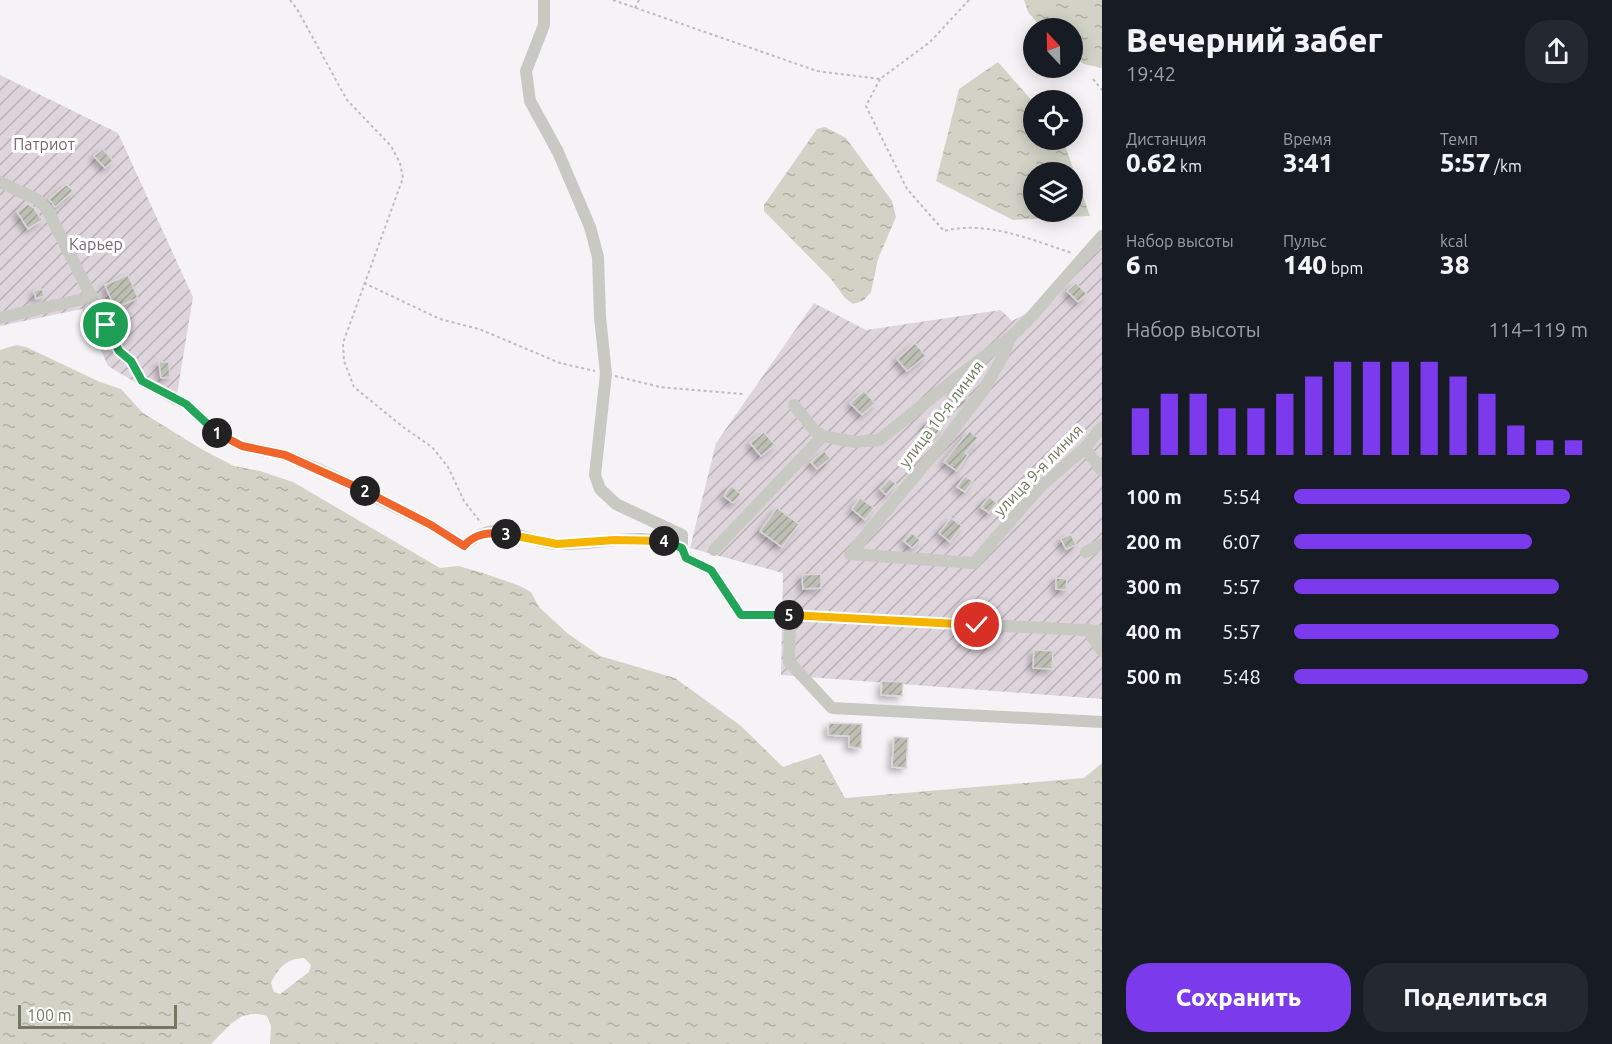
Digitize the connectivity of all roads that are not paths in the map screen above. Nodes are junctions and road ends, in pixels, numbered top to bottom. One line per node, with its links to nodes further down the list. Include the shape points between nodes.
1 (544, 0): 13 (street, via 544,25 526,71 531,101 558,152 598,256 606,374 595,475 600,489 616,504 682,535)
2 (0, 182): 4 (street, via 38,200 47,209)
3 (1102, 236): 6 (street, улица 10-я линия)
4 (92, 297): 5 (street); 13 (street, via 119,351 131,361 142,381 186,404 218,434 242,446 285,455 325,472 431,525 464,546 488,532 557,544 641,539 668,541)
5 (0, 318)
6 (1010, 338): 9 (street, via 879,440 854,442); 16 (street, улица 10-я линия, via 985,388 850,554)
7 (794, 405): 9 (street)
8 (1102, 427): 10 (street, улица 9-я линия)
9 (823, 436): 14 (street)
10 (1084, 448): 11 (street); 16 (street, улица 9-я линия, via 1041,486)
11 (1102, 471)
12 (1102, 544): 15 (street)
13 (682, 548): 17 (street, via 686,558 711,570 741,615)
14 (714, 550)
15 (1086, 552)
16 (974, 563)
17 (790, 615): 18 (street); 21 (street, via 789,662 832,708)
18 (1087, 629): 19 (street); 20 (street)
19 (1102, 631)
20 (1102, 651)
21 (1102, 722)

